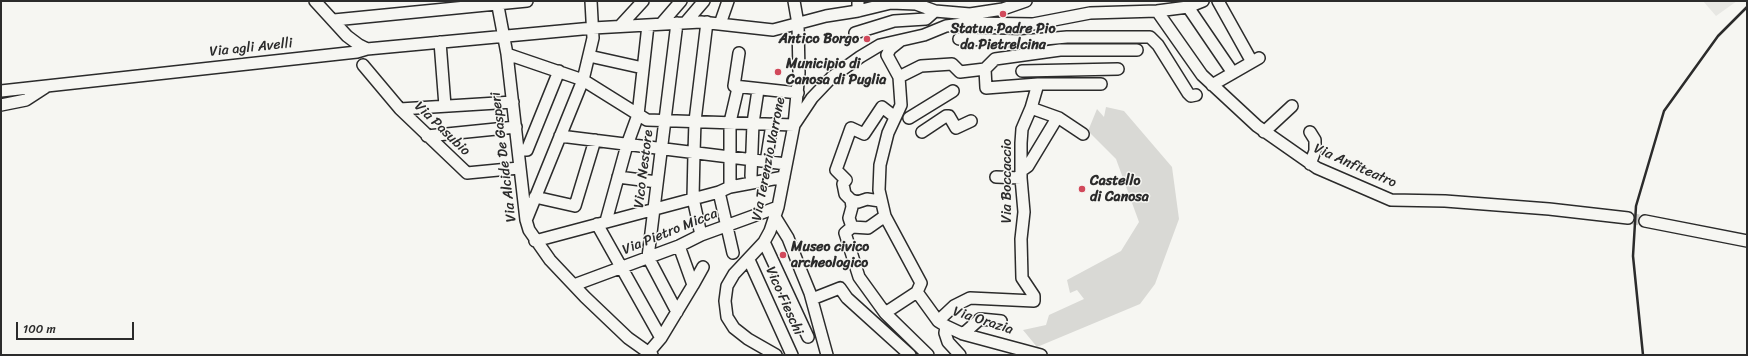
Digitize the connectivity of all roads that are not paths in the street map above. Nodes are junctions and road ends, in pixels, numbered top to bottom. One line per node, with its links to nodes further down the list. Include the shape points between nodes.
1 (315, 1): 21 (street)
2 (527, 1): 11 (street)
3 (591, 1): 31 (street)
4 (681, 1): 26 (street)
5 (704, 1): 24 (street)
6 (728, 1): 27 (street)
7 (794, 1): 28 (street, Via Terenzio Varrone)
8 (1026, 1): 16 (street, via 1003,9)
9 (1090, 1): 19 (street)
10 (1218, 1): 48 (street, via 1255,60)
11 (497, 2): 14 (street); 33 (street, Via Alcide De Gasperi)
12 (639, 2): 29 (street)
13 (1196, 3): 17 (street); 48 (street)
14 (465, 4): 21 (street)
15 (858, 6): 18 (street, Via agli Avelli, via 916,4); 28 (street, Via agli Avelli)
16 (989, 10): 20 (street); 23 (street)
17 (1157, 11): 19 (street); 53 (street, Via Anfiteatro, via 1202,75)
18 (940, 12): 20 (street, Via agli Avelli); 30 (street); 32 (street, via 926,19 894,21)
19 (1090, 13): 23 (street, via 1033,24)
20 (970, 18): 23 (street); 30 (street)
21 (334, 20): 37 (street, via 354,42)
22 (707, 22): 24 (street, Via agli Avelli); 27 (street, Via agli Avelli); 72 (street)
23 (991, 22)
24 (681, 23): 26 (street, Via agli Avelli); 71 (street, Vico Nestore)
25 (648, 24): 26 (street, Via agli Avelli); 29 (street, Via agli Avelli); 43 (street)
26 (661, 24)
27 (720, 24): 28 (street, Via agli Avelli, via 773,30)
28 (798, 24): 59 (street, Via Terenzio Varrone)
29 (620, 26): 31 (street, Via agli Avelli)
30 (946, 26): 35 (street)
31 (593, 28): 33 (street, Via agli Avelli); 41 (street)
32 (855, 33)
33 (504, 36): 36 (street, Via agli Avelli); 40 (street, Via Alcide De Gasperi)
34 (959, 39): 60 (street, via 1022,41 1067,37 1150,37 1158,45 1188,93 1191,96)
35 (900, 41): 49 (street, via 890,48 887,55); 77 (street, via 880,45 832,77 812,98)
36 (440, 42): 37 (street, Via agli Avelli); 63 (street)
37 (367, 49): 54 (street, Via agli Avelli)
38 (1137, 50): 44 (street, via 1060,50 995,59)
39 (739, 52): 55 (street, via 734,86)
40 (507, 54): 46 (street); 61 (street, Via Alcide De Gasperi)
41 (589, 56): 43 (street); 50 (street)
42 (363, 65): 66 (street, Via Pasubio)
43 (643, 68): 67 (street)
44 (985, 69): 49 (street, via 960,72 952,64 921,66); 51 (street, via 986,88)
45 (1118, 69): 47 (street)
46 (559, 71): 50 (street); 88 (street, via 527,150)
47 (1022, 71)
48 (1233, 73): 53 (street)
49 (899, 77): 68 (street, via 901,105)
50 (583, 80): 67 (street); 84 (street)
51 (1038, 84): 52 (street); 65 (street, Via Boccaccio)
52 (1102, 84)
53 (1212, 85): 80 (street, Via Anfiteatro)
54 (48, 86): 57 (street, Via agli Avelli); 62 (street, via 26,100)
55 (738, 88): 56 (street); 74 (street)
56 (758, 90): 59 (street); 75 (street)
57 (1, 91)
58 (953, 91): 69 (street)
59 (798, 93): 77 (street, Via Terenzio Varrone)
60 (1196, 95)
61 (513, 102): 63 (street); 78 (street, Via Alcide De Gasperi)
62 (1, 106)
63 (445, 106): 66 (street)
64 (1292, 106): 80 (street)
65 (1031, 108): 70 (street); 96 (street, Via Boccaccio, via 1022,129)
66 (400, 109): 83 (street, Via Pasubio)
67 (638, 115): 71 (street, via 647,120); 86 (street)
68 (895, 117): 106 (street, via 882,107 864,134 851,128 836,170 846,180 843,184 845,194); 107 (street, via 880,165)
69 (909, 118)
70 (1057, 118): 82 (street); 96 (street)
71 (665, 120): 72 (street); 87 (street, Vico Nestore)
72 (695, 121): 74 (street); 89 (street)
73 (971, 121): 79 (street, via 956,128 948,116)
74 (730, 122): 75 (street); 90 (street)
75 (753, 123): 76 (street); 91 (street)
76 (772, 124): 77 (street); 92 (street)
77 (794, 125): 93 (street, Via Terenzio Varrone)
78 (516, 127): 83 (street); 88 (street, Via Alcide De Gasperi)
79 (922, 132)
80 (1264, 132): 94 (street, Via Anfiteatro)
81 (1310, 132): 94 (street, via 1315,140 1315,151)
82 (1083, 134)
83 (427, 136): 95 (street, Via Pasubio, via 467,173)
84 (560, 136): 85 (street); 104 (street)
85 (595, 140): 86 (street); 104 (street, via 575,206)
86 (627, 145): 87 (street); 98 (street)
87 (661, 149): 89 (street); 101 (street, Vico Nestore)
88 (519, 150): 95 (street, Via Alcide De Gasperi)
89 (694, 153): 90 (street); 105 (street)
90 (729, 157): 91 (street); 102 (street)
91 (752, 160): 92 (street); 97 (street)
92 (766, 162): 93 (street)
93 (786, 164): 99 (street, Via Terenzio Varrone)
94 (1310, 164): 111 (street, Via Anfiteatro, via 1391,200 1542,208)
95 (519, 168): 112 (street, Via Alcide De Gasperi)
96 (1021, 175): 100 (street); 134 (street, Via Boccaccio, via 1024,212 1021,238 1022,278 1034,296 1034,301 970,298 954,306)
97 (751, 176)
98 (618, 177): 101 (street); 114 (street)
99 (784, 177): 102 (street); 109 (street, Via Terenzio Varrone)
100 (996, 177)
101 (657, 182): 108 (street, Vico Nestore)
102 (730, 187): 103 (street)
103 (719, 192): 105 (street); 115 (street)
104 (535, 196): 112 (street)
105 (694, 198): 108 (street); 117 (street)
106 (851, 200): 107 (street, via 858,202 866,199); 116 (street, via 849,218)
107 (880, 202): 110 (street)
108 (654, 208): 114 (street); 123 (street, Vico Nestore)
109 (777, 212): 115 (street, Via Pietro Micca); 120 (street, Via Terenzio Varrone); 130 (street)
110 (884, 216): 116 (street, via 868,228); 129 (street, via 921,282)
111 (1628, 218)
112 (526, 220): 118 (street, Via Alcide De Gasperi)
113 (1644, 221): 119 (street)
114 (602, 222): 118 (street); 125 (street)
115 (726, 226): 117 (street, Via Pietro Micca); 122 (street)
116 (852, 227): 132 (street, via 845,233 859,277)
117 (701, 235): 121 (street, Via Pietro Micca)
118 (535, 241): 128 (street, Via Alcide De Gasperi)
119 (1747, 241)
120 (764, 242): 124 (street, Via Terenzio Varrone); 136 (street)
121 (679, 246): 123 (street, Via Pietro Micca); 127 (street)
122 (733, 253)
123 (648, 257): 125 (street, Via Pietro Micca); 131 (street)
124 (748, 260): 140 (street, Via Terenzio Varrone, via 734,274 727,286 724,301 727,317 740,333); 141 (street, Vico Fieschi)
125 (622, 267): 128 (street, Via Pietro Micca); 137 (street)
126 (703, 267): 127 (street)
127 (694, 284): 131 (street)
128 (574, 285): 138 (street, Via Alcide De Gasperi, via 628,338)
129 (917, 292): 132 (street); 134 (street, Via Orazia)
130 (812, 299): 142 (street); 143 (street, via 840,288 847,298)
131 (677, 312): 137 (street)
132 (885, 313): 144 (street)
133 (1001, 321): 135 (street, via 980,319)
134 (942, 323): 135 (street, Via Orazia); 145 (street, via 948,342)
135 (963, 334): 139 (street, Via Orazia)
136 (808, 337)
137 (660, 338): 138 (street)
138 (650, 354)
139 (1036, 354)
140 (776, 355)
141 (792, 355)
142 (828, 355)
143 (910, 355)
144 (928, 355)
145 (960, 355)

